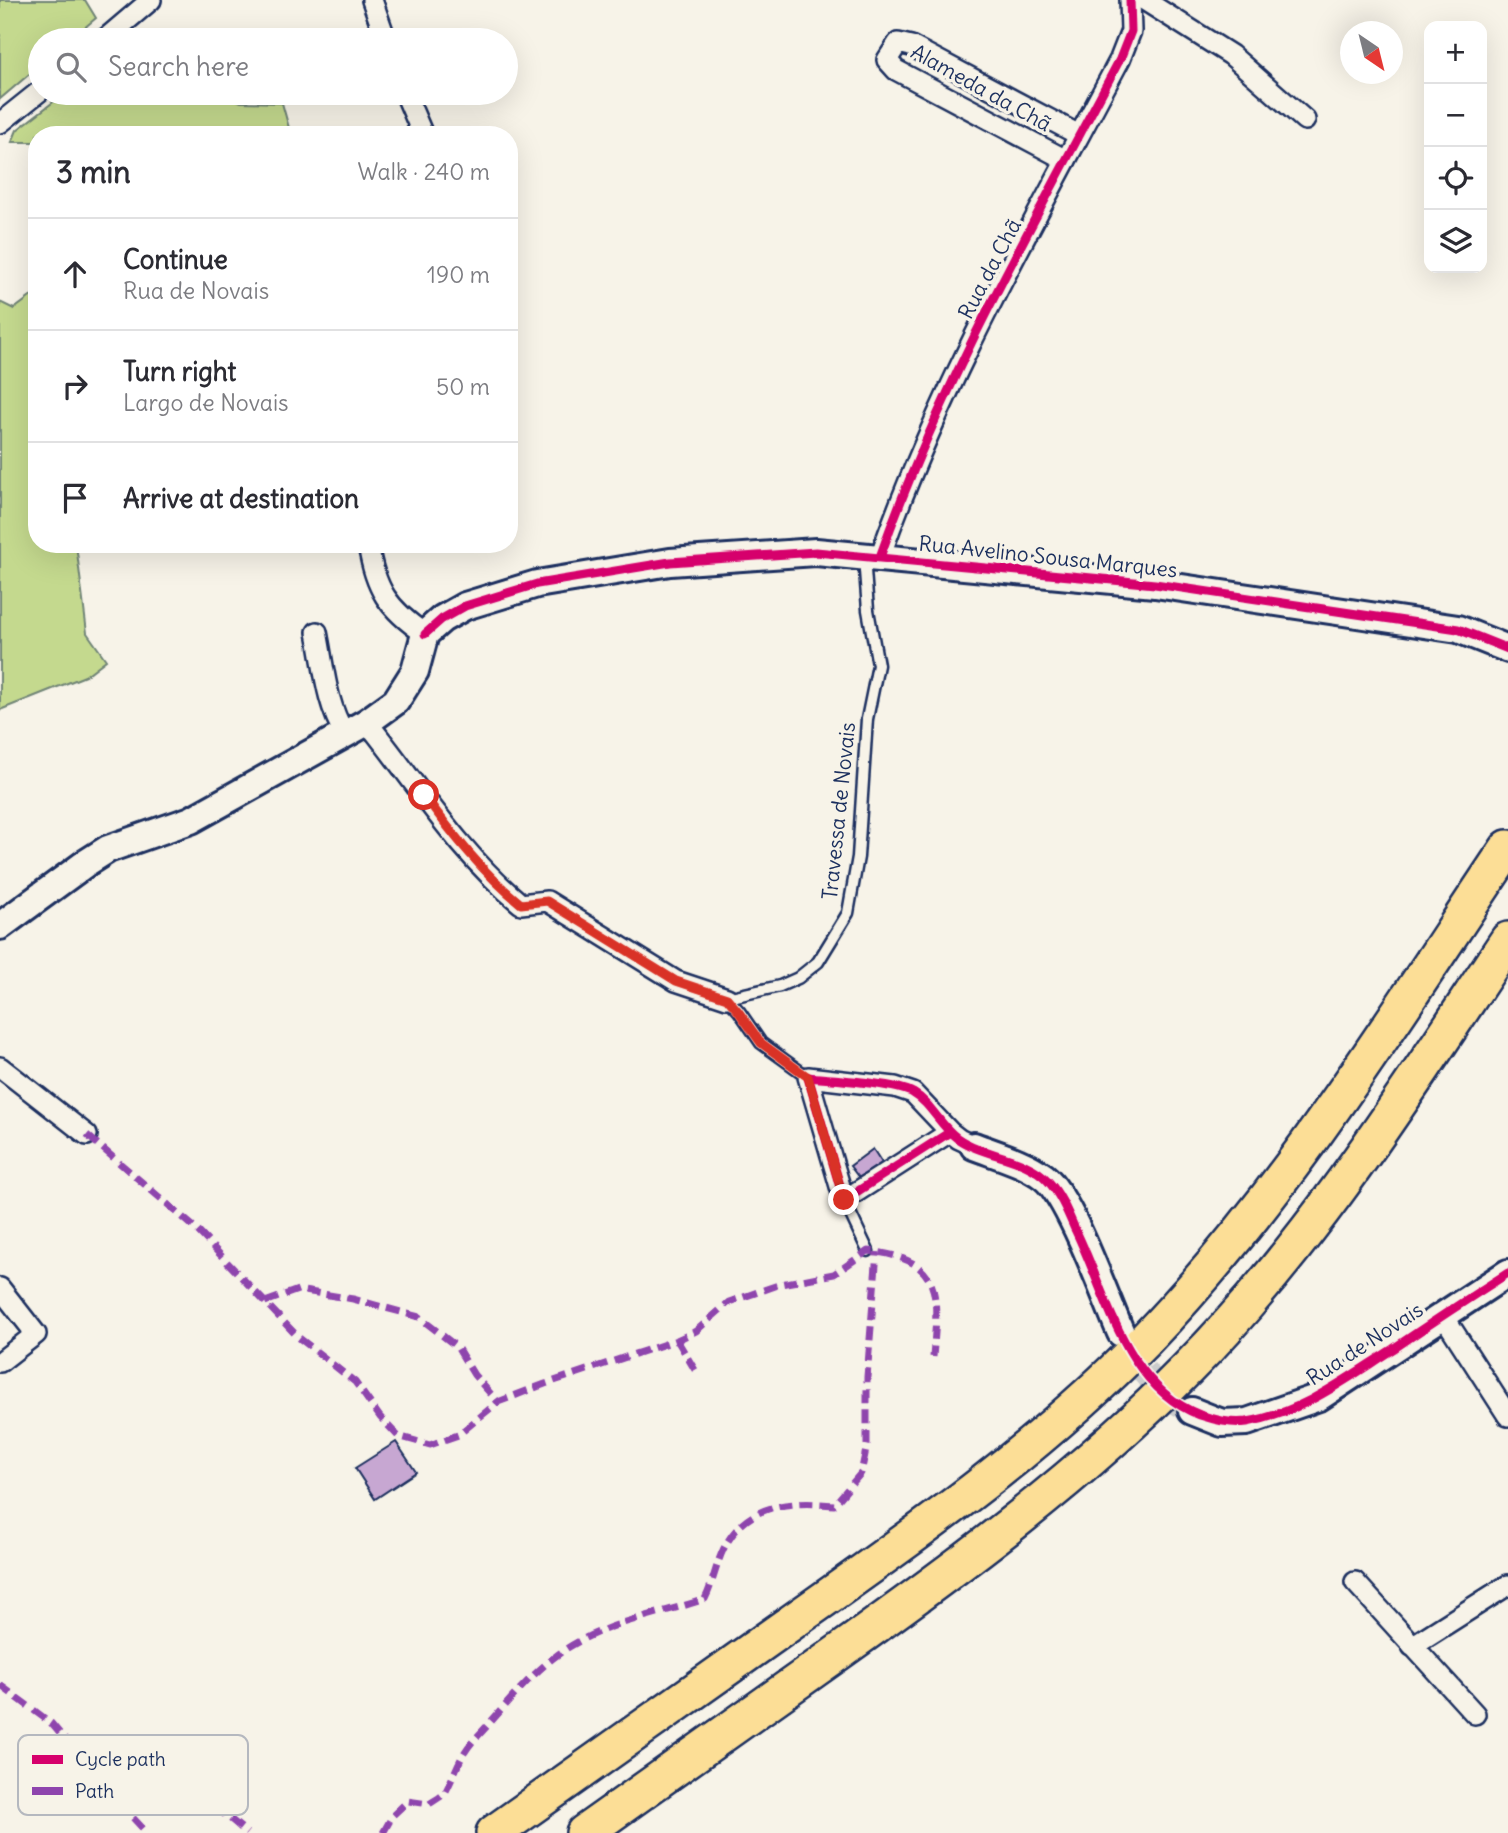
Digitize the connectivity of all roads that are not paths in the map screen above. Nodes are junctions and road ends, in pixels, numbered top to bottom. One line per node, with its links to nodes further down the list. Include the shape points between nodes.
1 (151, 0): 5 (street)
2 (372, 0): 6 (street)
3 (1130, 0): 12 (street, Rua da Chã, via 1131,31)
4 (1144, 0): 9 (street, via 1231,55)
5 (118, 28)
6 (382, 28)
7 (28, 101): 10 (street)
8 (410, 105): 11 (street)
9 (1305, 120)
10 (0, 123)
11 (419, 126)
12 (1079, 135): 13 (street, Rua da Chã); 13 (street, Alameda da Chã, via 911,46 898,43 887,60 896,70)
13 (1066, 160): 15 (street, Rua da Chã, via 972,340)
14 (370, 553): 17 (street, via 373,573 386,598 402,619)
15 (872, 557): 17 (street, Rua Avelino Sousa Marques, via 816,551 670,562 537,584 465,606); 18 (street, Rua Avelino Sousa Marques, via 1155,584 1458,629); 23 (lane, Travessa de Novais, via 868,610 878,665 866,719 858,857 848,913 818,962 798,978)
16 (317, 632): 19 (street, via 338,722)
17 (425, 634): 19 (street, via 415,671 396,701)
18 (1508, 649)
19 (356, 728): 21 (street, via 191,820 108,849); 23 (street, via 496,883 521,904 547,901 676,981)
20 (1508, 848): 42 (highway, via 1287,1171 1203,1276 1120,1364 1040,1437 938,1518)
21 (0, 926)
22 (1508, 940): 43 (highway, via 1314,1223 1223,1331 1149,1408 982,1549)
23 (727, 998): 25 (lane, via 761,1043)
24 (0, 1067): 27 (street)
25 (808, 1077): 26 (street, via 913,1093); 29 (street)
26 (950, 1132): 28 (street); 29 (street)
27 (87, 1135)
28 (974, 1146): 34 (street, via 1029,1167 1047,1179 1082,1242)
29 (844, 1200): 30 (lane)
30 (869, 1251)
31 (1508, 1273): 33 (street, Rua de Novais)
32 (0, 1288): 35 (street, via 36,1334)
33 (1443, 1315): 36 (street, Rua de Novais, via 1319,1397 1247,1422 1222,1423); 37 (street)
34 (1121, 1333)
35 (0, 1362)
36 (1192, 1411)
37 (1508, 1416)
38 (1354, 1582): 40 (street)
39 (1508, 1584): 40 (street)
40 (1412, 1646): 41 (street)
41 (1475, 1714)
42 (494, 1833)
43 (584, 1833)

